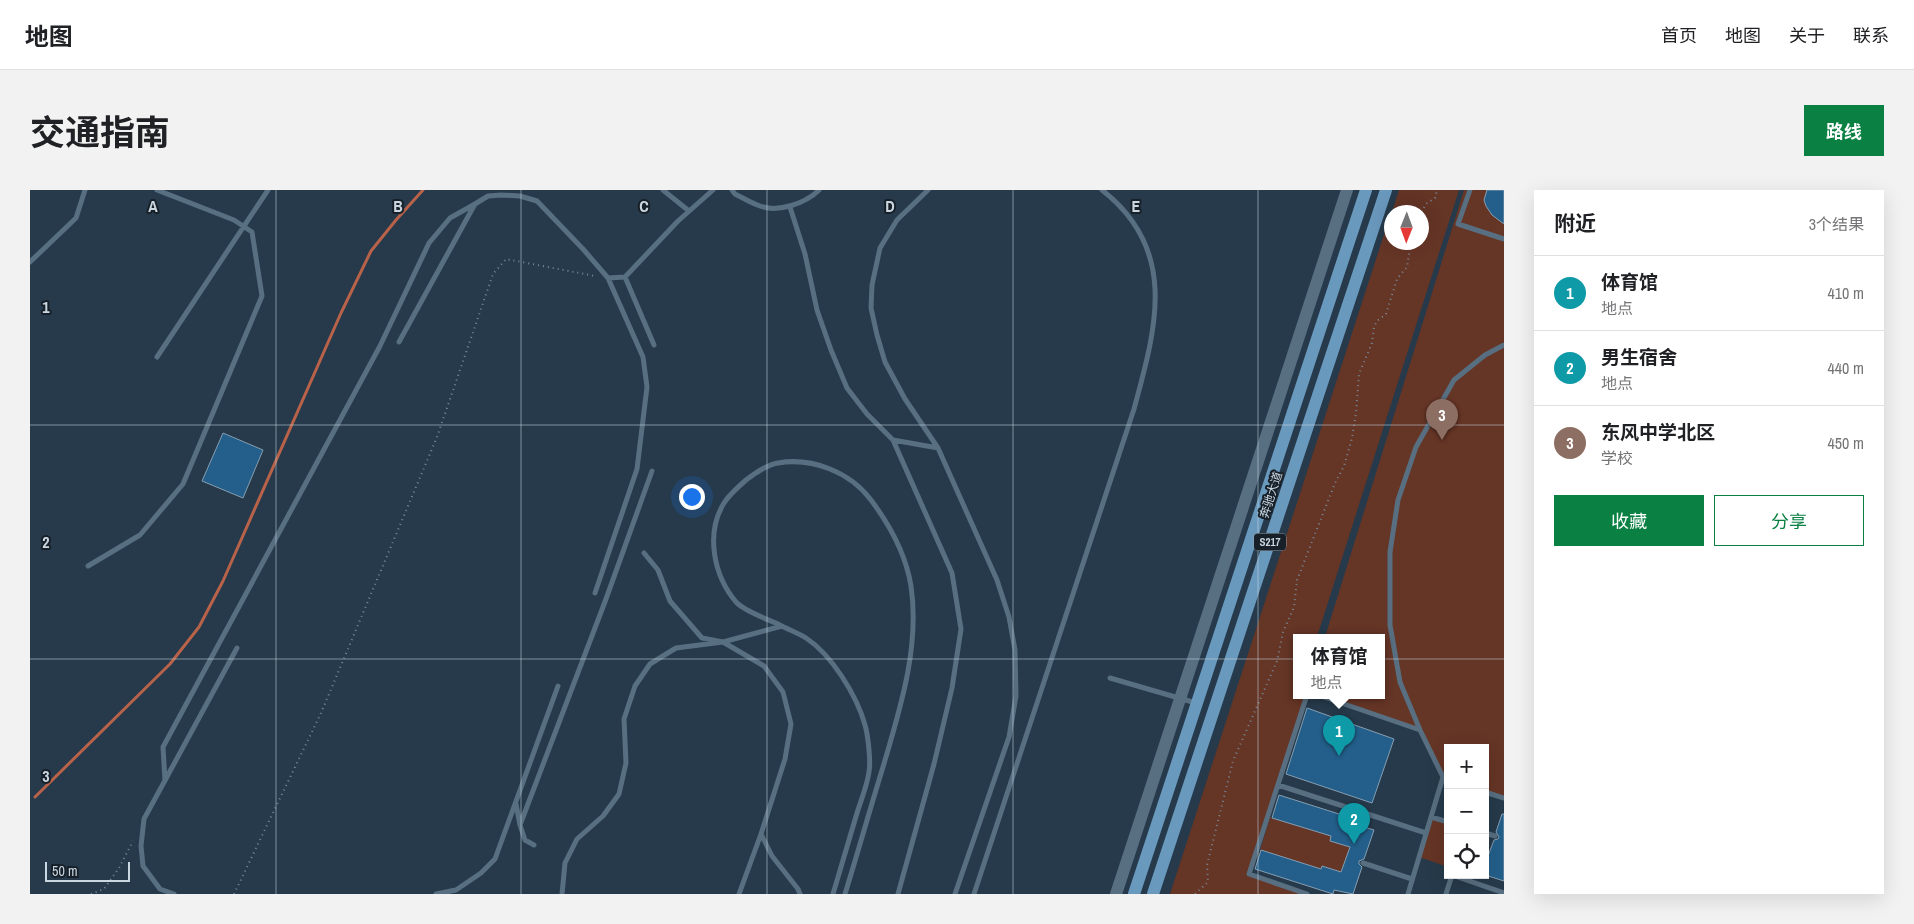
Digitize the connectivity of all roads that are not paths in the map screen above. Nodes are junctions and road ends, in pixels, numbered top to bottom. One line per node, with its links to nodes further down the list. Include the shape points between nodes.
1 (85, 190): 19 (lane, via 76,218)
2 (157, 190): 17 (lane, via 234,220)
3 (268, 190): 17 (lane)
4 (664, 190): 16 (lane)
5 (713, 190): 16 (lane)
6 (732, 190): 15 (lane, via 761,207)
7 (819, 190): 15 (lane)
8 (928, 190): 27 (lane, via 897,220 880,248 871,308 885,362)
9 (1102, 190): 72 (lane, via 1122,208 1139,232 1152,263 1156,292 1153,332 1134,409)
10 (1347, 190): 37 (street)
11 (1366, 190): 40 (main road, 奔驰大道 / S217)
12 (1386, 190): 75 (main road, 奔驰大道 / S217)
13 (1470, 190): 18 (lane, via 1458,224)
14 (475, 204): 21 (lane, via 488,196 501,195 520,196 537,202); 22 (lane); 43 (lane, via 450,218 429,243 376,354 163,748)
15 (790, 207): 26 (lane, via 805,254 817,310 844,380 867,414)
16 (688, 211): 20 (lane)
17 (244, 227): 25 (lane); 30 (lane, via 252,232 262,296 183,484 140,535)
18 (1504, 239)
19 (30, 262)
20 (625, 277): 21 (lane); 23 (lane)
21 (608, 278): 31 (lane, via 643,357 647,387 637,470)
22 (399, 342)
23 (654, 345)
24 (1504, 345): 41 (lane, via 1484,355 1454,380 1416,446 1398,500 1390,552 1390,625 1400,682)
25 (157, 356)
26 (893, 440): 27 (lane); 70 (lane, via 952,573 961,629 950,698)
27 (938, 448): 71 (lane, via 997,580 1010,617 1015,650 1016,696 1009,737)
28 (652, 471): 53 (lane)
29 (644, 553): 33 (lane, via 658,570 670,601 685,620 702,638)
30 (88, 566)
31 (594, 593)
32 (782, 626): 33 (lane); 68 (lane, via 807,639 832,663 848,684 865,726 870,770); 69 (lane, via 738,605 726,589 717,570 714,550 716,524 723,504 755,472 775,463 801,461 823,465 864,491 881,514 911,583 914,615 908,671 894,728)
33 (723, 642): 55 (lane, via 764,666 784,692 791,724 785,759); 65 (lane, via 676,648 650,664 634,686 624,719 626,764 619,794 603,816 577,839 565,863)
34 (237, 648): 43 (lane)
35 (1110, 678): 37 (lane)
36 (558, 686): 49 (lane)
37 (1181, 699): 40 (lane); 48 (street)
38 (1305, 699): 45 (lane)
39 (1330, 699): 41 (lane)
40 (1197, 704): 50 (main road, 奔驰大道 / S217)
41 (1420, 730): 42 (lane)
42 (1444, 776)
43 (165, 781): 63 (lane, via 144,819 141,846 143,866 160,889)
44 (1444, 781): 51 (lane)
45 (1278, 785): 54 (lane); 76 (lane, via 1249,874)
46 (1489, 793): 47 (lane)
47 (1504, 798)
48 (1147, 800): 50 (street); 73 (street)
49 (516, 803): 53 (lane); 64 (lane, via 495,859 456,890)
50 (1163, 806): 74 (main road, 奔驰大道 / S217)
51 (1431, 817): 52 (lane); 54 (lane)
52 (1444, 821)
53 (520, 825): 58 (lane, via 526,840)
54 (1426, 833): 60 (lane)
55 (761, 834): 66 (lane); 67 (lane, via 772,856)
56 (1488, 834): 57 (lane)
57 (1495, 836)
58 (534, 845)
59 (1363, 863): 60 (lane)
60 (1412, 879): 77 (lane)
61 (1451, 879): 78 (lane)
62 (1463, 879): 79 (lane)
63 (174, 894)
64 (436, 894)
65 (562, 894)
66 (739, 894)
67 (800, 894)
68 (833, 894)
69 (845, 894)
70 (898, 894)
71 (955, 894)
72 (974, 894)
73 (1116, 894)
74 (1134, 894)
75 (1153, 894)
76 (1307, 894)
77 (1408, 894)
78 (1446, 894)
79 (1504, 894)

